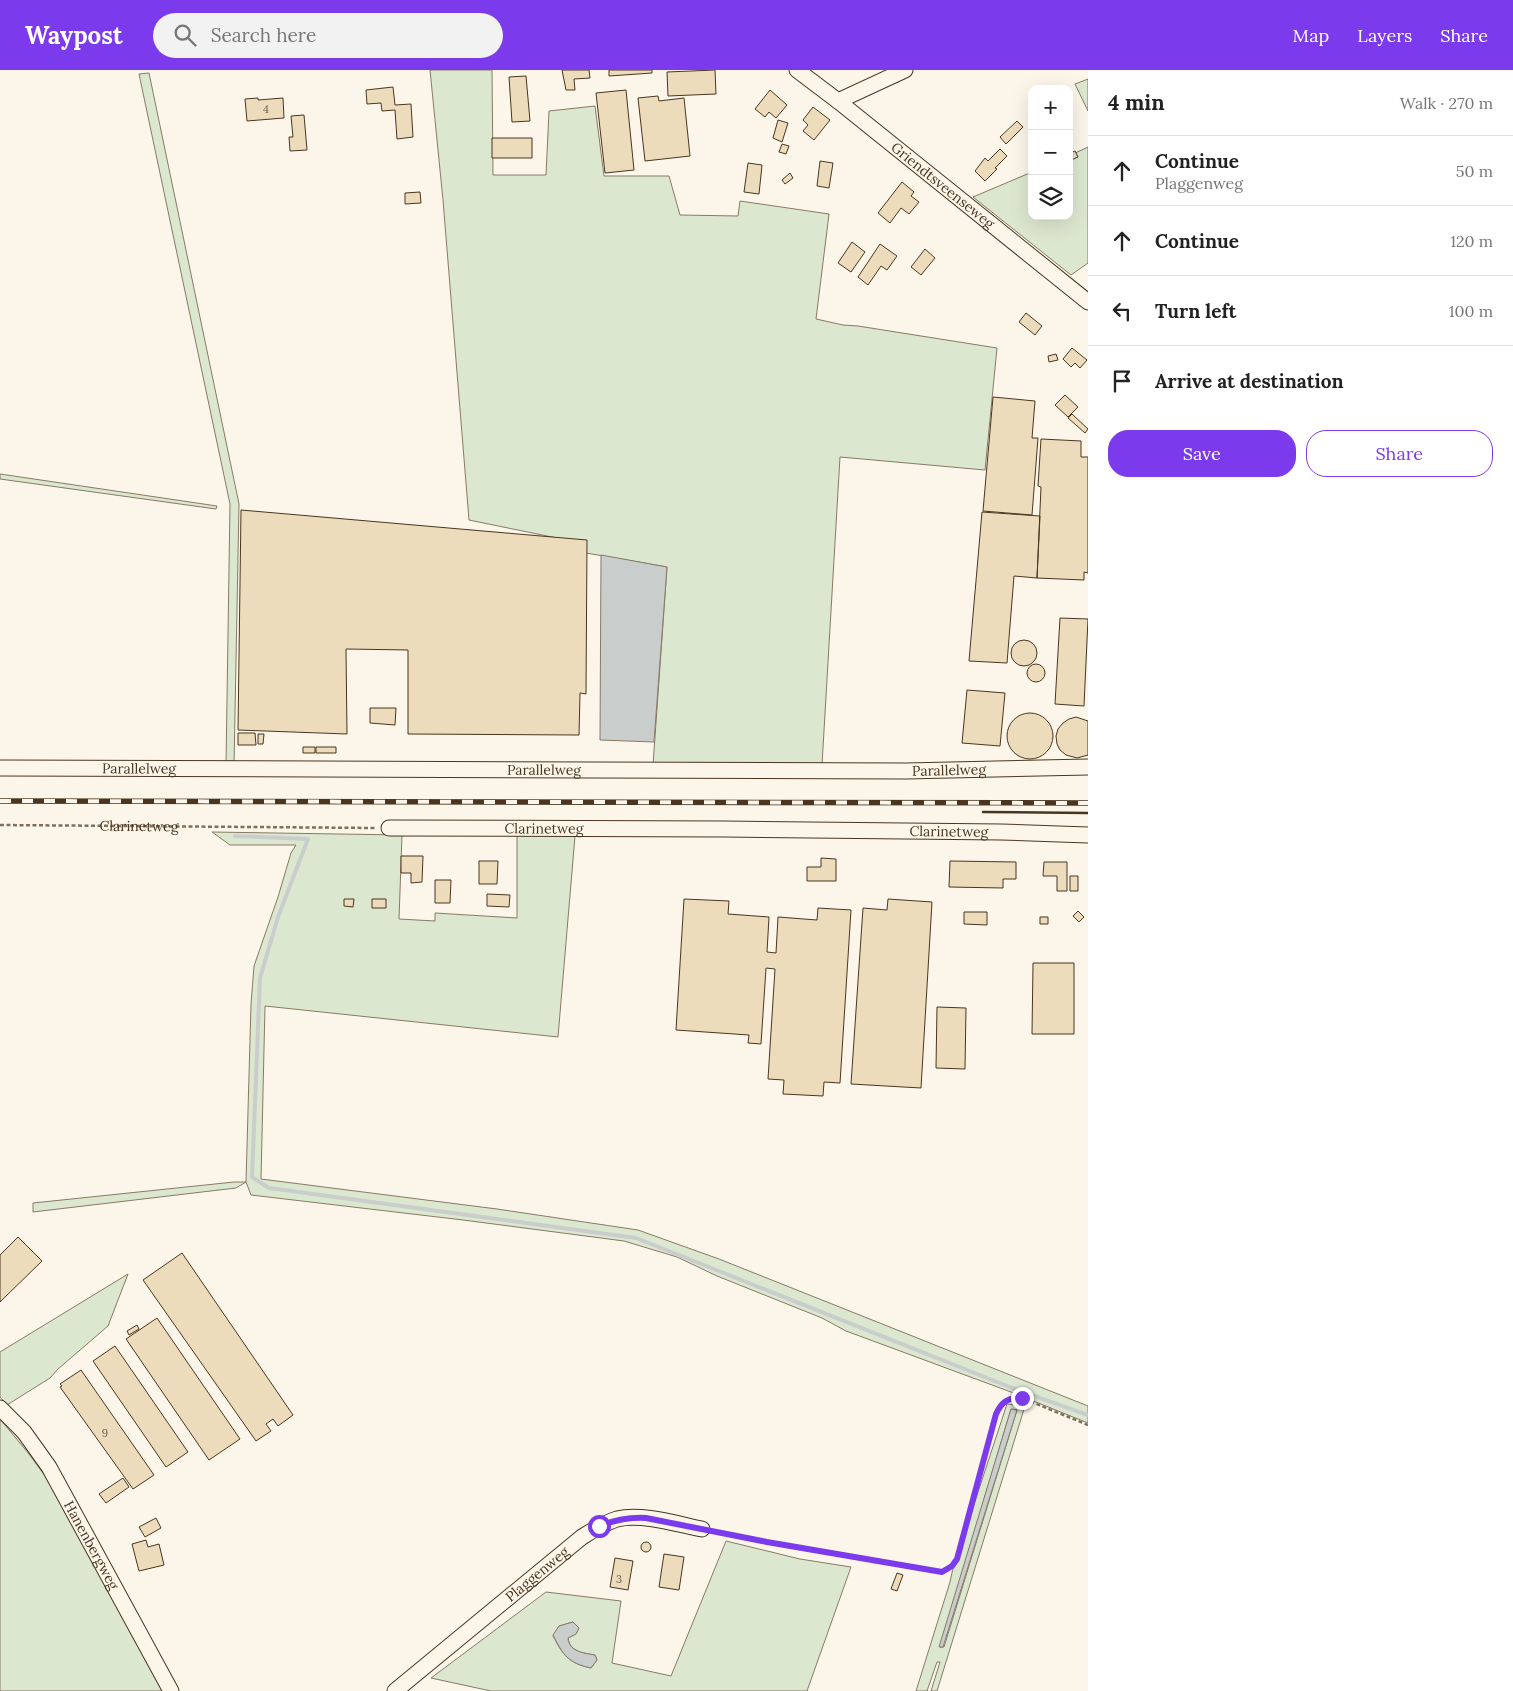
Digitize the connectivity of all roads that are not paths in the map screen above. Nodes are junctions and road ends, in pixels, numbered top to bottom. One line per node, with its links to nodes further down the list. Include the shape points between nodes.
1 (797, 70): 3 (street, Griendtsveenseweg)
2 (905, 70): 3 (street)
3 (838, 101): 4 (street, Griendtsveenseweg)
4 (1088, 302)
5 (1088, 767): 6 (street, Parallelweg, via 906,771)
6 (0, 768)
7 (389, 828): 8 (street, Clarinetweg, via 725,828)
8 (1088, 835)
9 (0, 1408): 11 (street, Hanenbergweg, via 24,1432 49,1467)
10 (702, 1529): 12 (street, Plaggenweg, via 632,1517 599,1526)
11 (171, 1691)
12 (395, 1691)

